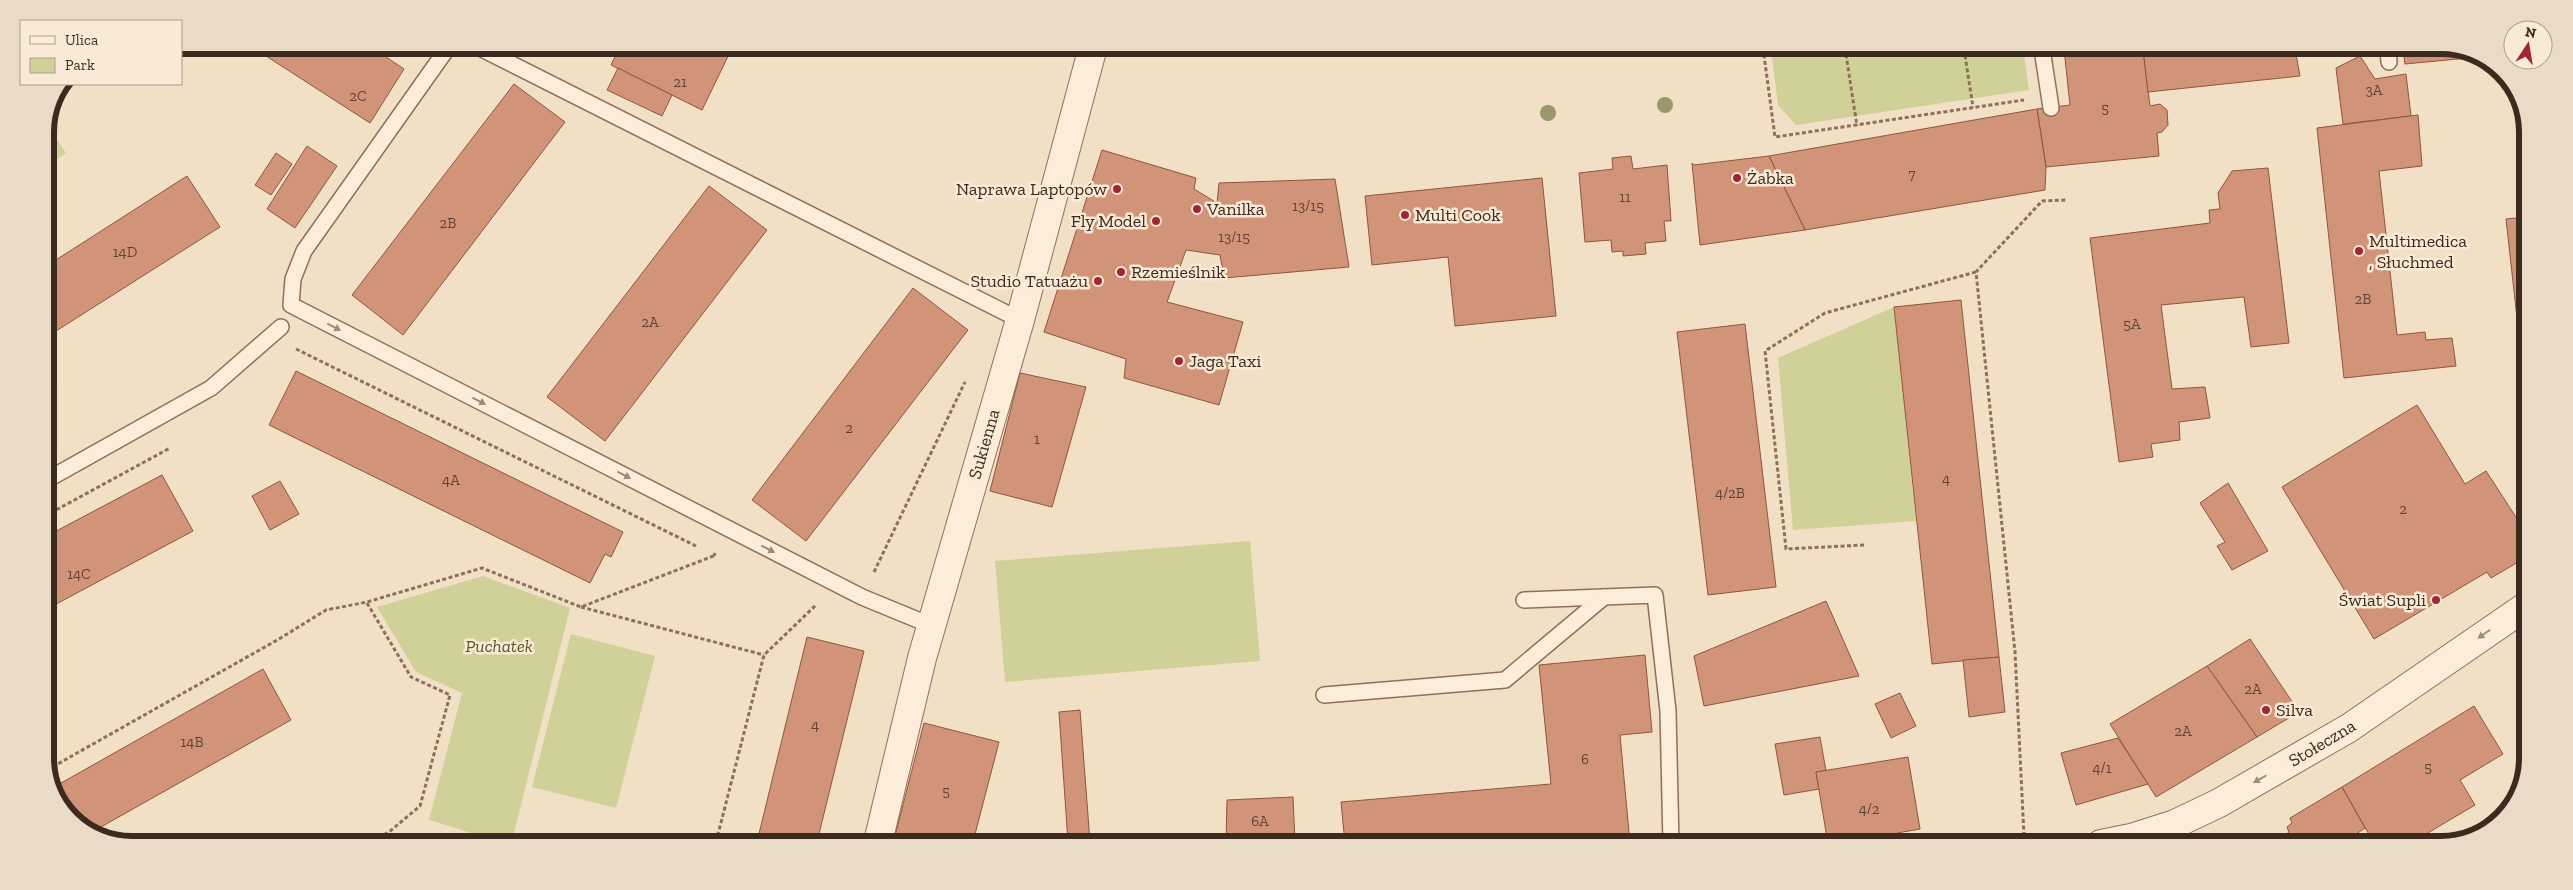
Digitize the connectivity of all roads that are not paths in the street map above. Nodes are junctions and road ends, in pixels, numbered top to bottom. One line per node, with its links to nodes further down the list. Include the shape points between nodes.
1 (442, 54): 12 (lane, one-way to 12, via 304,251 293,279 291,305 862,597)
2 (492, 54): 6 (lane)
3 (1091, 54): 6 (street, Sukienna)
4 (2043, 54): 5 (lane)
5 (2050, 102)
6 (1020, 320): 12 (street, Sukienna)
7 (281, 327): 8 (lane, via 211,388)
8 (54, 475)
9 (1604, 597): 10 (lane); 13 (lane, via 1505,680); 15 (lane, via 1655,595 1668,711)
10 (1524, 600)
11 (2519, 611): 16 (street, Stołeczna, one-way to 16, via 2349,728 2219,803 2175,824)
12 (930, 626): 14 (street, Sukienna)
13 (1324, 695)
14 (879, 836)
15 (1671, 836)
16 (2137, 836)

